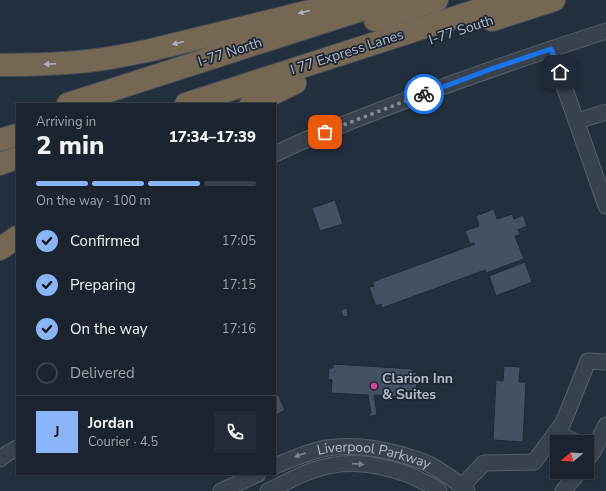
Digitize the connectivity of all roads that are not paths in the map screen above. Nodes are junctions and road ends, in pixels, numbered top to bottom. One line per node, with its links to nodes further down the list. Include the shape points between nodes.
1 (355, 0): 8 (highway, one-way to 8, via 120,56 48,64)
2 (392, 0): 10 (highway, I-77 North)
3 (437, 0): 11 (highway, I 77 Express Lanes)
4 (509, 0): 12 (highway, I 77 Express Lanes)
5 (554, 0): 9 (highway, I-77 South)
6 (606, 31): 7 (street)
7 (551, 49): 17 (street); 21 (street, via 416,96)
8 (0, 64)
9 (295, 83): 13 (highway, I-77 South); 14 (highway)
10 (71, 103)
11 (115, 103)
12 (189, 103)
13 (233, 103)
14 (253, 103)
15 (606, 112): 17 (street)
16 (16, 120): 18 (highway)
17 (576, 121): 26 (street)
18 (0, 126)
19 (16, 135): 20 (highway)
20 (0, 140)
21 (276, 154)
22 (16, 158): 23 (highway)
23 (0, 164)
24 (16, 172): 25 (highway)
25 (0, 178)
26 (606, 206)
27 (16, 238): 28 (highway)
28 (0, 249)
29 (606, 362): 31 (street, via 588,361 563,423)
30 (606, 425): 33 (street)
31 (556, 432): 32 (street); 37 (street, via 534,462 484,463)
32 (562, 435)
33 (594, 445)
34 (276, 466): 37 (street, Liverpool Parkway, one-way to 34, via 429,464 387,450 346,446 327,448 306,453)
35 (256, 475): 38 (street)
36 (573, 479): 41 (street)
37 (465, 489)
38 (221, 491)
39 (268, 491): 40 (street, Liverpool Parkway, one-way to 40, via 312,471 346,464 401,472 428,483)
40 (439, 491)
41 (563, 491)

